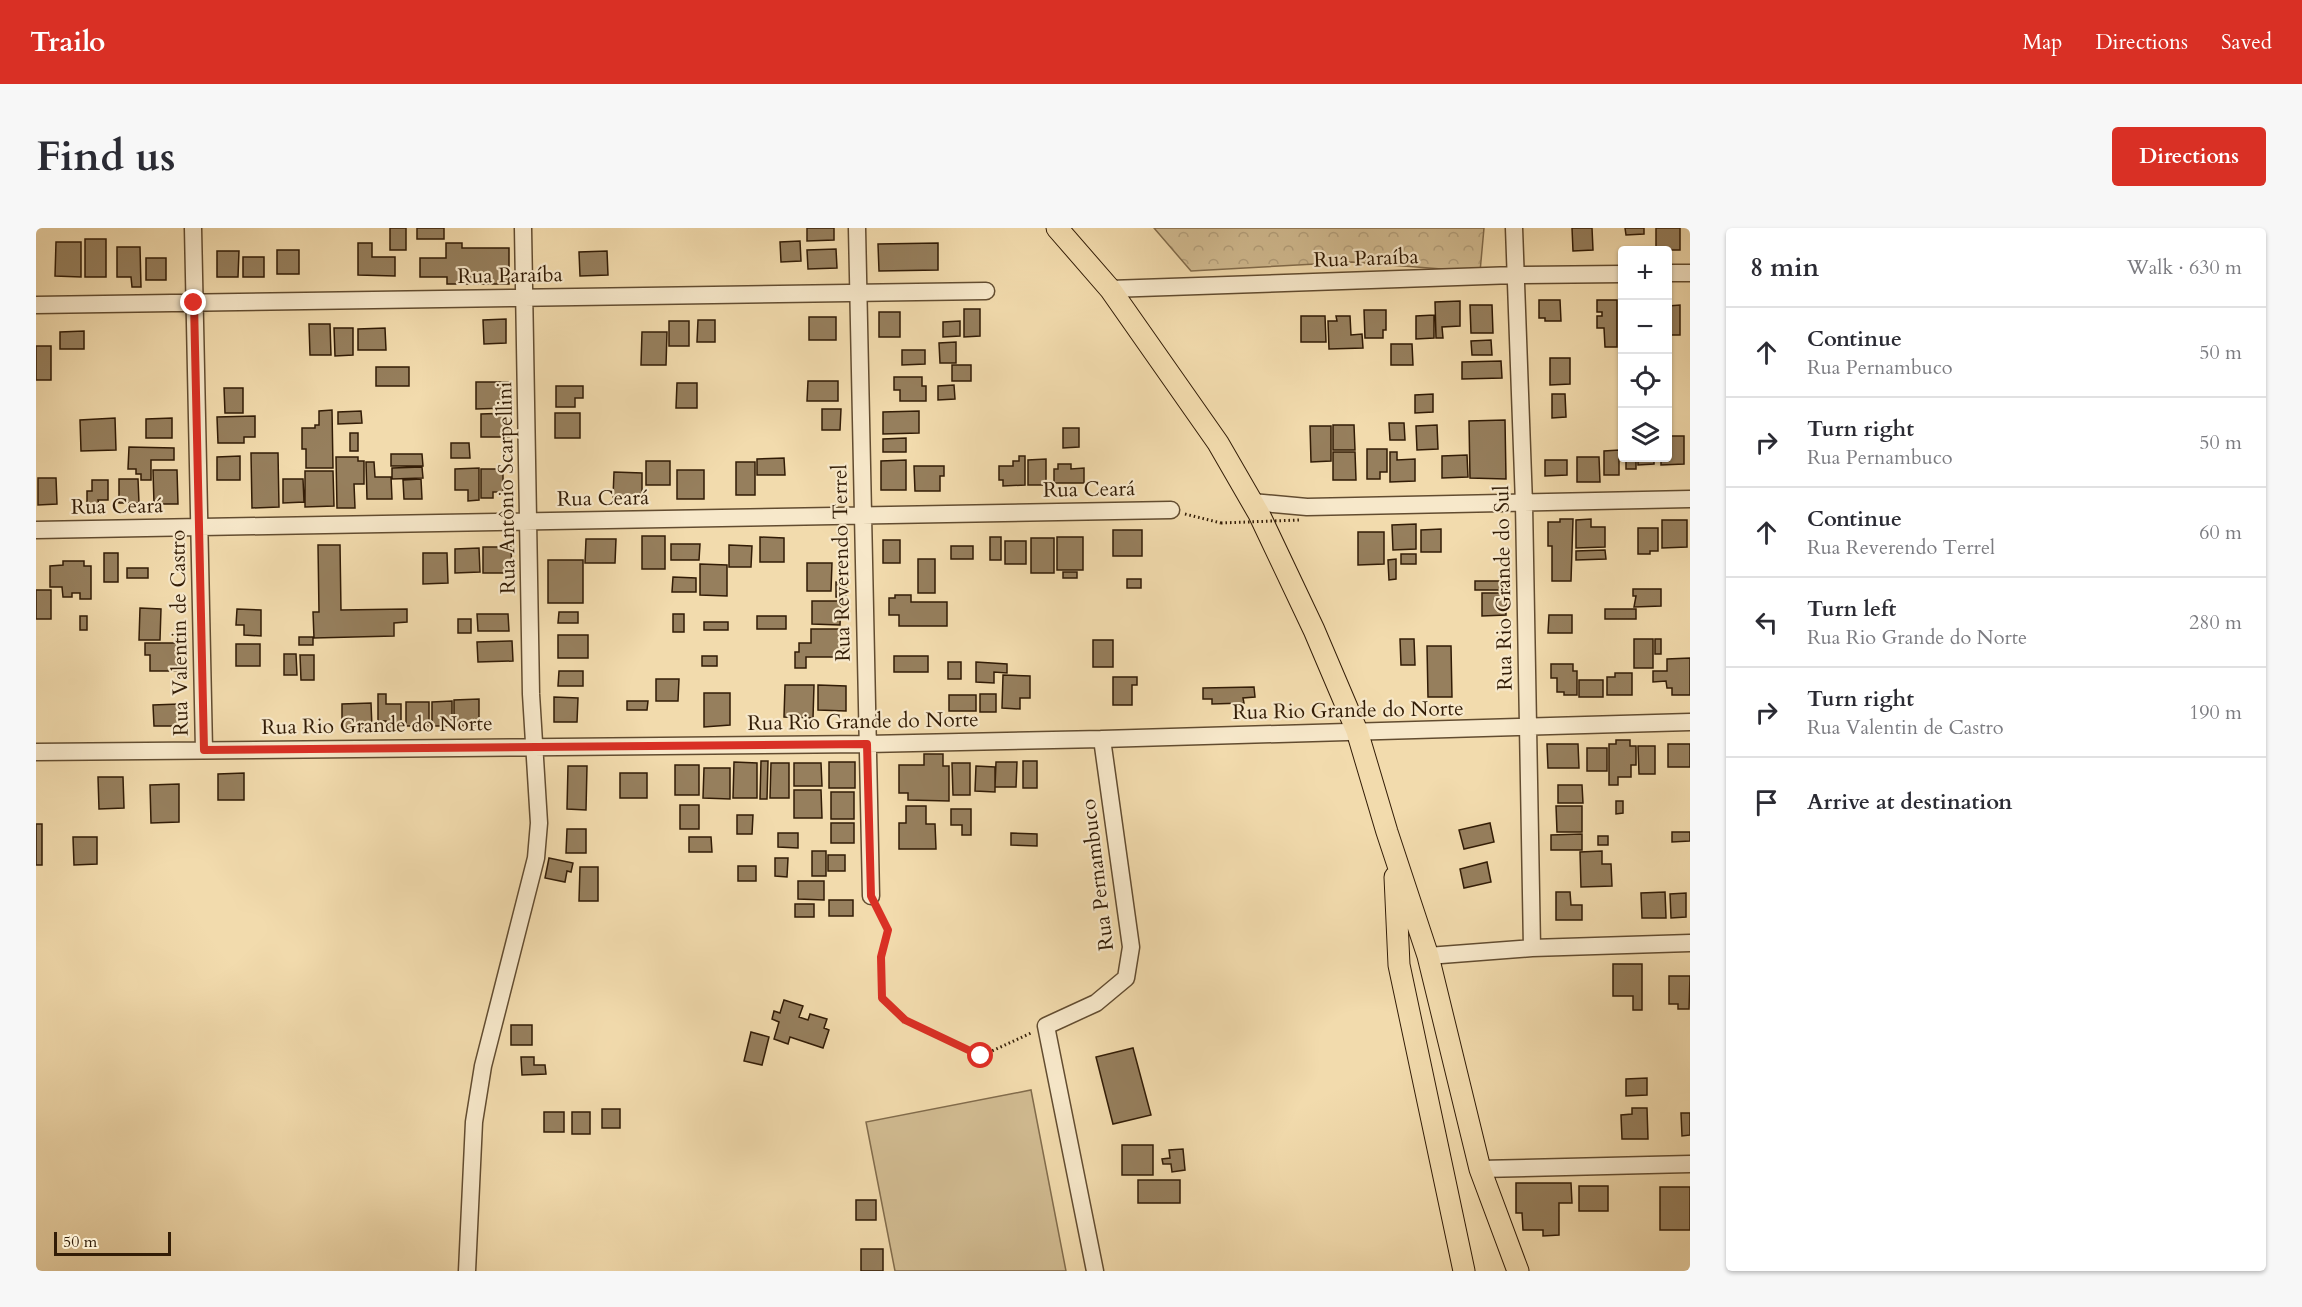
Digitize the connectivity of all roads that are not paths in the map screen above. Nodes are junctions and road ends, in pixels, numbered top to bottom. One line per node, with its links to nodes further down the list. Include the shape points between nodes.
1 (193, 228): 14 (street, Rua Valentin de Castro)
2 (523, 228): 13 (street, Rua Antônio Scarpellini)
3 (857, 228): 12 (street, Rua Reverendo Terrel)
4 (1057, 228): 10 (main road)
5 (1514, 228): 9 (street, Rua Rio Grande do Sul)
6 (1672, 273): 7 (street)
7 (1690, 273)
8 (1618, 274): 9 (street, Rua Paraíba)
9 (1515, 275): 10 (street, Rua Paraíba); 18 (street, Rua Rio Grande do Sul)
10 (1110, 289): 17 (main road, via 1218,444)
11 (986, 291): 12 (street, Rua Paraíba)
12 (858, 293): 13 (street, Rua Paraíba); 20 (street, Rua Reverendo Terrel)
13 (524, 298): 14 (street, Rua Paraíba); 21 (street, Rua Antônio Scarpellini)
14 (194, 303): 15 (street, Rua Paraíba); 22 (street, Rua Valentin de Castro)
15 (36, 305)
16 (1690, 499): 18 (street)
17 (1252, 502): 18 (street, via 1308,507); 26 (main road)
18 (1524, 504): 25 (street, Rua Rio Grande do Sul)
19 (1171, 510): 20 (street, Rua Ceará)
20 (862, 516): 21 (street, Rua Ceará); 28 (street, Rua Reverendo Terrel)
21 (529, 522): 22 (street, Rua Ceará); 29 (street, Rua Antônio Scarpellini)
22 (199, 527): 23 (street, Rua Ceará); 30 (street, Rua Valentin de Castro)
23 (36, 530)
24 (1690, 722): 25 (street, Rua Rio Grande do Norte)
25 (1529, 728): 26 (street, Rua Rio Grande do Norte); 35 (street, Rua Rio Grande do Sul)
26 (1357, 730): 27 (street, Rua Rio Grande do Norte); 32 (main road)
27 (1102, 739): 28 (street, Rua Rio Grande do Norte); 40 (street, Rua Pernambuco, via 1131,947 1126,978 1096,1003 1046,1026)
28 (867, 744): 29 (street, Rua Rio Grande do Norte); 33 (street, Rua Reverendo Terrel)
29 (535, 746): 30 (street, Rua Rio Grande do Norte); 39 (street, Rua Antônio Scarpellini, via 539,823 536,858 483,1066 474,1122)
30 (204, 750): 31 (street, Rua Rio Grande do Norte)
31 (36, 752)
32 (1394, 852): 36 (main road); 41 (main road, via 1399,965)
33 (871, 896)
34 (1690, 943): 35 (street)
35 (1532, 948): 36 (street)
36 (1428, 956): 38 (main road)
37 (1690, 1164): 38 (street)
38 (1480, 1169): 42 (main road)
39 (467, 1271)
40 (1095, 1271)
41 (1464, 1271)
42 (1518, 1271)

